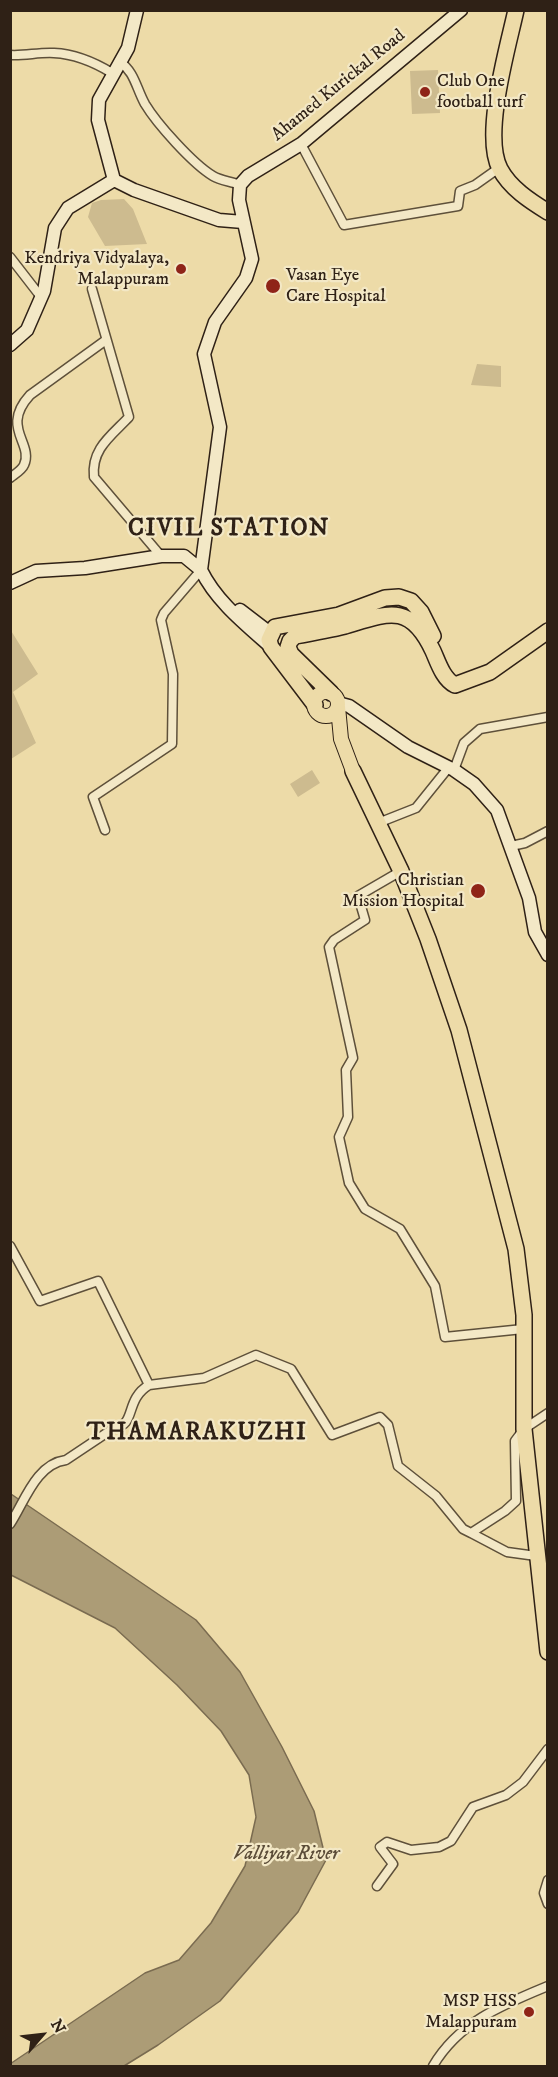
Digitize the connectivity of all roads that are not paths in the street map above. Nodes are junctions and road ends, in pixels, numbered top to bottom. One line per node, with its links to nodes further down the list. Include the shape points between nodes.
1 (137, 10): 5 (main road, via 128,48)
2 (461, 10): 7 (main road, Ahamed Kurickal Road)
3 (516, 10): 8 (highway, via 498,96 495,149)
4 (10, 55): 6 (street, via 72,56 94,62)
5 (119, 60): 6 (main road); 10 (street, via 128,67 157,121 183,150 214,177)
6 (112, 73): 9 (main road, via 99,100 98,120)
7 (301, 144): 8 (street, via 344,225 458,206 460,191); 10 (main road, Ahamed Kurickal Road, via 248,176)
8 (499, 168): 11 (highway, via 508,182)
9 (114, 180): 12 (main road, via 219,219); 15 (main road, via 68,208 55,228 49,273)
10 (240, 185): 12 (main road)
11 (548, 212)
12 (243, 222): 21 (main road, via 251,269 215,322 204,354 220,427)
13 (10, 257): 15 (street)
14 (92, 289): 16 (street)
15 (41, 297): 17 (main road, via 27,330)
16 (106, 340): 18 (street, via 30,395); 20 (street, via 129,417 96,454 92,463 94,477)
17 (10, 345)
18 (13, 421): 19 (street, via 26,458 23,467)
19 (10, 478)
20 (161, 556): 21 (main road, via 184,556); 22 (main road, via 36,572)
21 (201, 570): 24 (main road, via 208,585 236,616); 32 (street, via 161,620 173,674 172,744 93,797)
22 (10, 582)
23 (548, 630): 25 (highway, via 490,672)
24 (271, 640): 25 (highway, via 281,624 339,615 385,598 399,597 411,601 421,612 454,678); 27 (highway)
25 (466, 681): 26 (highway, via 451,683 415,624 406,616 392,613 296,636 290,641 291,654)
26 (336, 701): 27 (main road, via 332,714); 27 (main road, via 319,695); 29 (main road, via 408,747); 30 (main road, via 341,739)
27 (318, 710): 30 (main road)
28 (548, 717): 29 (street, via 480,729 464,743)
29 (452, 768): 31 (street, via 416,808); 34 (main road, via 474,784 497,810)
30 (353, 771): 31 (highway)
31 (378, 823): 35 (highway)
32 (105, 830)
33 (548, 831): 34 (street)
34 (511, 846): 36 (main road, via 529,898 535,932)
35 (401, 871): 38 (highway, via 459,1030 489,1138 516,1249); 38 (street, via 358,896 365,920 329,947 353,1058 346,1070 348,1117 339,1137 349,1183 364,1209 400,1229 435,1286 445,1336)
36 (548, 955)
37 (10, 1246): 39 (street, via 40,1301 98,1281)
38 (523, 1329): 41 (highway)
39 (148, 1385): 42 (street, via 132,1401 128,1421 122,1427 114,1428 40,1473); 43 (street, via 204,1378 256,1355 291,1369 332,1435 380,1417 388,1425 398,1466 436,1496 463,1529)
40 (548, 1413): 41 (street)
41 (524, 1429): 43 (street, via 515,1442 516,1501); 44 (highway)
42 (10, 1524)
43 (471, 1533): 44 (street, via 507,1552)
44 (536, 1556): 45 (highway)
45 (548, 1652)
46 (548, 1749): 48 (street, via 523,1782 506,1795 472,1807 451,1841 439,1848 411,1850 387,1842 380,1847 393,1864)
47 (548, 1880): 49 (street, via 544,1893)
48 (377, 1886)
49 (548, 1904)
50 (548, 1986): 51 (street, via 475,2019 441,2052)
51 (433, 2067)

